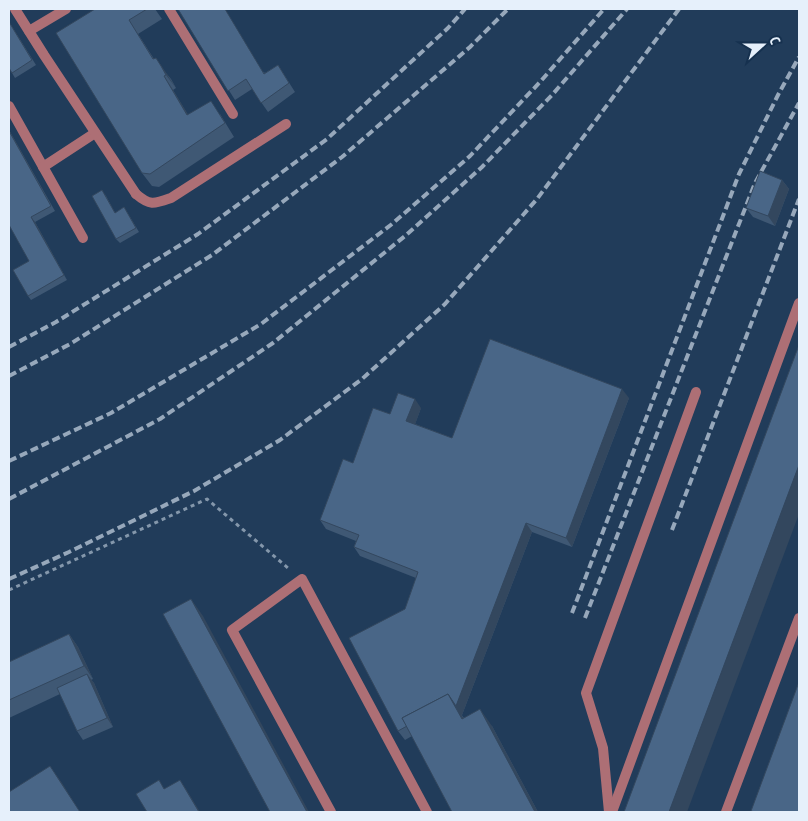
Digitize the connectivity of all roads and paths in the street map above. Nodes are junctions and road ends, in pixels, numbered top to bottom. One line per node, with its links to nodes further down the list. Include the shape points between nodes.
1 (15, 9): 4 (street)
2 (65, 9): 4 (street)
3 (168, 9): 6 (street)
4 (29, 31): 8 (street)
5 (9, 106): 9 (street)
6 (233, 114)
7 (286, 124): 8 (street, via 171,198 158,203 146,202 136,194)
8 (95, 133): 9 (street)
9 (43, 167): 10 (street)
10 (83, 238)
11 (799, 303): 18 (street)
12 (696, 392): 18 (street, via 586,693 603,748)
13 (302, 579): 14 (path, via 207,499); 16 (street, via 232,630); 17 (street)
14 (9, 590)
15 (799, 618): 19 (street)
16 (331, 812)
17 (427, 812)
18 (610, 812)
19 (726, 812)

